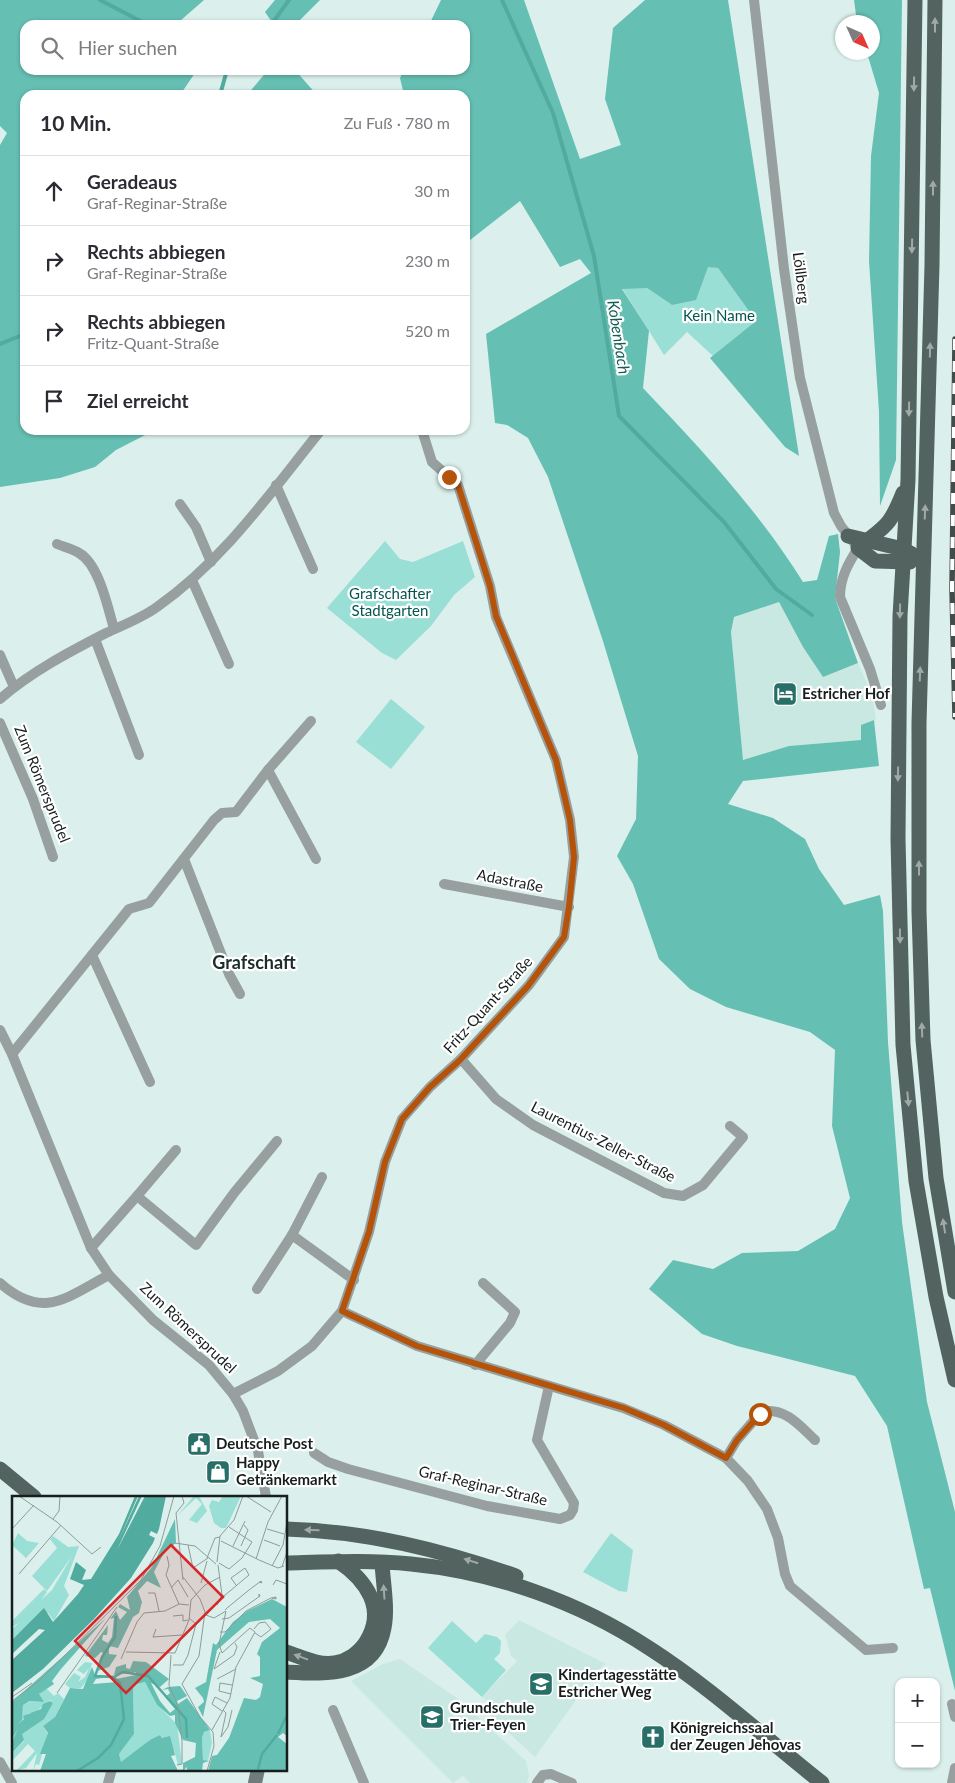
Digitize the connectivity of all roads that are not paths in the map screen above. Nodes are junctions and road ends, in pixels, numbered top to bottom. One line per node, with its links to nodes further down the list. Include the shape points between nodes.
1 (754, 0): 9 (street, Löllberg, via 784,269 800,378 834,513)
2 (915, 0): 6 (main road, one-way to 6)
3 (935, 0): 14 (main road, one-way to 3)
4 (317, 435): 7 (street)
5 (424, 435): 34 (street, Fritz-Quant-Straße, via 432,462 458,485 490,586 496,616 556,760 570,820 574,857)
6 (908, 480): 11 (main road, via 891,521); 12 (main road)
7 (276, 485): 15 (street); 16 (street)
8 (180, 504): 15 (street, via 196,527)
9 (848, 536): 11 (main road)
10 (57, 544): 19 (street, via 80,553 87,561 99,580)
11 (863, 544): 12 (main road); 13 (main road); 17 (street)
12 (902, 556): 13 (main road); 14 (main road); 56 (main road, one-way to 56, via 898,839 903,1045 916,1181 936,1297)
13 (875, 561): 17 (street, via 860,561)
14 (924, 561): 53 (main road, one-way to 14, via 936,1178 923,1040 919,781)
15 (212, 562): 18 (street)
16 (313, 569)
17 (845, 570): 25 (street, via 840,597)
18 (192, 580): 19 (street, via 155,609); 22 (street)
19 (114, 629): 20 (street)
20 (95, 639): 23 (street); 28 (street)
21 (0, 655): 23 (street)
22 (229, 664)
23 (14, 687): 24 (street)
24 (0, 699)
25 (881, 705)
26 (310, 720): 29 (street)
27 (0, 723): 30 (street, Zum Römersprudel)
28 (139, 755)
29 (268, 770): 31 (street, via 236,812 222,813 214,820); 32 (street)
30 (53, 857)
31 (184, 859): 35 (street, via 148,903 129,910); 36 (street)
32 (316, 859)
33 (444, 884): 34 (street, Adastraße)
34 (569, 907): 39 (street, Fritz-Quant-Straße, via 564,937 528,986)
35 (92, 955): 38 (street); 40 (street)
36 (240, 994)
37 (0, 1030): 38 (street, Zum Römersprudel)
38 (12, 1054): 47 (street, Zum Römersprudel)
39 (460, 1060): 41 (street, Laurentius-Zeller-Straße, via 496,1099 532,1125 664,1193 683,1196 703,1185 743,1137); 49 (street, Fritz-Quant-Straße, via 402,1119 385,1162)
40 (150, 1082)
41 (730, 1126)
42 (277, 1141): 45 (street, via 196,1245)
43 (176, 1150): 45 (street)
44 (322, 1177): 46 (street)
45 (137, 1196): 47 (street)
46 (292, 1234): 49 (street); 52 (street)
47 (91, 1248): 48 (street, Zum Römersprudel)
48 (109, 1275): 50 (street, via 57,1302 36,1303 15,1296); 58 (street, Zum Römersprudel, via 153,1320 209,1366)
49 (354, 1280): 54 (street, Fritz-Quant-Straße)
50 (0, 1283)
51 (483, 1283): 55 (street, via 515,1312)
52 (257, 1289)
53 (955, 1292)
54 (342, 1311): 55 (street, via 417,1346); 58 (street, Fritz-Quant-Straße, via 312,1346 278,1371)
55 (475, 1365): 57 (street)
56 (955, 1380)
57 (549, 1386): 60 (street, Graf-Reginar-Straße, via 537,1440 574,1503 574,1510 565,1518 488,1506 348,1469); 61 (street, via 632,1411)
58 (233, 1394): 64 (street, Zum Römersprudel, via 258,1450)
59 (814, 1440): 61 (street, via 784,1414 776,1410 762,1411)
60 (314, 1453)
61 (726, 1458): 70 (street, via 748,1480 767,1509 790,1586 866,1650)
62 (0, 1469): 63 (main road)
63 (33, 1496)
64 (266, 1496)
65 (288, 1529): 69 (main road, one-way to 65, via 521,1578 435,1550 350,1533)
66 (338, 1561): 67 (main road); 68 (main road); 71 (main road, one-way to 71, via 362,1580 372,1600 375,1622 367,1641 353,1655 334,1664 318,1664)
67 (382, 1562): 69 (main road, via 443,1568); 72 (main road, one-way to 67, via 343,1671 362,1663 373,1652 384,1628)
68 (288, 1563)
69 (547, 1596): 86 (main road, via 603,1621 655,1652)
70 (893, 1648)
71 (288, 1653)
72 (288, 1672)
73 (952, 1704): 75 (street)
74 (333, 1710): 83 (street)
75 (955, 1717)
76 (0, 1762): 80 (street)
77 (955, 1768): 87 (street)
78 (112, 1770): 81 (street)
79 (258, 1770): 82 (street)
80 (12, 1783)
81 (108, 1783)
82 (255, 1783)
83 (364, 1783)
84 (537, 1783): 85 (street, via 543,1775 551,1774)
85 (572, 1783)
86 (822, 1783)
87 (952, 1783)

